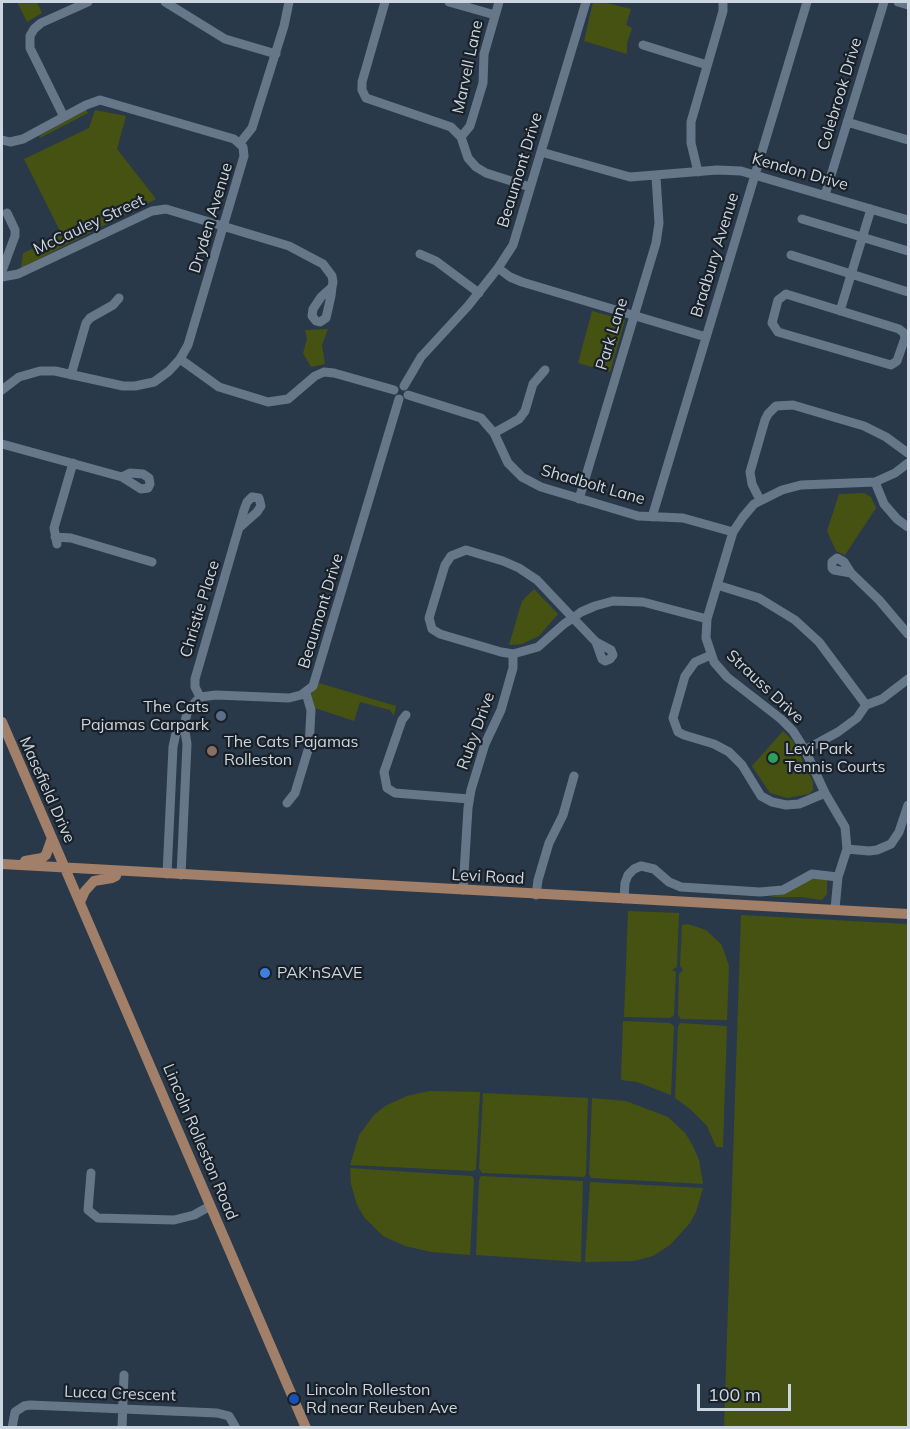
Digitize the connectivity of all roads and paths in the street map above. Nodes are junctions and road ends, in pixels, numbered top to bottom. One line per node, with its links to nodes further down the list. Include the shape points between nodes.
1 (88, 2): 17 (street, via 40,23 30,36 30,48)
2 (165, 2): 15 (street, via 225,39)
3 (289, 2): 15 (street)
4 (385, 2): 19 (street, via 362,82 363,94 374,102 446,124)
5 (449, 2): 13 (street)
6 (499, 2): 13 (street, Marvell Lane)
7 (586, 2): 23 (street, Beaumont Drive)
8 (723, 2): 16 (street)
9 (807, 2): 25 (street, Bradbury Avenue)
10 (885, 2): 18 (street, Colebrook Drive)
11 (898, 2): 12 (street)
12 (909, 5)
13 (495, 15): 19 (street, Marvell Lane, via 484,54 483,83 470,126)
14 (644, 45): 16 (street)
15 (276, 54): 22 (street, via 252,130)
16 (707, 65): 24 (street, via 691,122)
17 (64, 117): 20 (street, Dryden Avenue, via 23,139); 22 (street, Dryden Avenue, via 93,102 105,101)
18 (847, 122): 21 (street); 28 (street, Colebrook Drive)
19 (461, 137): 27 (street, via 468,158 480,171)
20 (2, 140)
21 (909, 140)
22 (240, 143): 33 (street, Dryden Avenue, via 243,163)
23 (541, 152): 26 (street, Kendon Drive, via 623,176); 27 (street, Beaumont Drive)
24 (698, 172): 25 (street, Kendon Drive, via 733,170); 26 (street, Kendon Drive)
25 (755, 174): 28 (street, Kendon Drive); 48 (street, Bradbury Avenue)
26 (656, 177): 47 (street, Park Lane, via 658,233)
27 (530, 187): 38 (street, Beaumont Drive, via 513,245)
28 (825, 195): 29 (street, Kendon Drive)
29 (871, 209): 32 (street, Kendon Drive); 34 (street)
30 (7, 213): 39 (street, via 15,236)
31 (802, 219): 34 (street)
32 (909, 220)
33 (224, 226): 41 (street, McCauley Street, via 170,210 155,210); 42 (street, McCauley Street, via 300,251 326,267 332,276); 49 (street, Dryden Avenue, via 188,345)
34 (863, 237): 35 (street); 40 (street)
35 (909, 251)
36 (420, 254): 44 (street)
37 (791, 255): 40 (street)
38 (498, 268): 44 (street, Beaumont Drive); 47 (street, via 515,280)
39 (2, 271)
40 (852, 274): 43 (street); 46 (street)
41 (2, 278)
42 (332, 287)
43 (909, 292)
44 (479, 293): 53 (street, Beaumont Drive, via 428,347)
45 (119, 298): 51 (street, via 86,323)
46 (840, 311): 46 (street, via 904,333 894,365 778,332 772,323 778,300 786,294)
47 (634, 316): 48 (street); 61 (street, Park Lane)
48 (706, 336): 63 (street, Bradbury Avenue)
49 (180, 359): 51 (street, Dryden Avenue, via 154,382 144,385 123,386); 53 (street, via 219,387 268,402 288,399 324,372 394,390 395,397)
50 (545, 370): 54 (street, via 533,384 519,419)
51 (71, 375): 52 (street, Dryden Avenue, via 35,372 19,377)
52 (2, 390)
53 (404, 393): 54 (street, Shadbolt Lane, via 475,415); 77 (street, Beaumont Drive, via 315,682)
54 (494, 433): 61 (street, Shadbolt Lane, via 508,463 522,477)
55 (2, 444): 57 (street)
56 (909, 453): 62 (street, via 864,426 793,405 776,406 765,420 750,472)
57 (73, 463): 59 (street); 67 (street, via 54,528 56,541 71,538)
58 (909, 463): 60 (street, Strauss Drive)
59 (122, 477)
60 (875, 482): 62 (street, Strauss Drive, via 801,485); 64 (street, via 884,504)
61 (579, 499): 63 (street, Shadbolt Lane)
62 (760, 500): 66 (street, Strauss Drive)
63 (652, 517): 66 (street, Shadbolt Lane, via 683,518)
64 (909, 527)
65 (239, 528): 78 (street, Christie Place, via 195,679)
66 (733, 532): 69 (street, Strauss Drive)
67 (152, 562)
68 (851, 573): 72 (street)
69 (717, 585): 71 (street, Strauss Drive); 79 (street, via 759,598 795,620 824,648)
70 (573, 618): 71 (street, via 596,606 622,600); 73 (street); 74 (street, via 538,646); 74 (street, via 537,580 519,568 471,551 456,553 445,565 429,618 432,629)
71 (707, 620): 75 (street, Strauss Drive, via 706,638)
72 (909, 634)
73 (596, 642)
74 (513, 654): 88 (street, Ruby Drive, via 501,710 485,744)
75 (711, 655): 83 (street, Strauss Drive, via 727,677 788,725); 85 (street, via 695,662 685,676 673,718 678,732 729,752 761,796 772,802 799,804)
76 (909, 680): 79 (street)
77 (306, 693): 78 (street, Beaumont Drive, via 289,698 216,694); 89 (street, via 311,710 309,747 295,793)
78 (200, 698): 82 (street, via 188,710)
79 (866, 705): 83 (street, via 843,728)
80 (406, 715): 88 (street, via 384,772 387,788 395,793)
81 (2, 722): 91 (main road, Masefield Drive)
82 (184, 725): 86 (street, via 174,739); 87 (street)
83 (805, 750): 85 (street, Strauss Drive)
84 (574, 776): 101 (street, via 549,843)
85 (825, 793): 92 (street, Strauss Drive, via 845,827)
86 (171, 795): 87 (street); 97 (street)
87 (184, 796): 98 (street)
88 (469, 799): 100 (street, Ruby Drive)
89 (287, 803)
90 (909, 805): 92 (street, via 891,844 869,851)
91 (52, 838): 94 (main road, via 42,858); 95 (main road, Masefield Drive)
92 (848, 849): 99 (street)
93 (2, 864): 94 (main road, Levi Road)
94 (16, 865): 95 (main road, Levi Road)
95 (66, 869): 96 (main road, Levi Road); 103 (main road, Lincoln Rolleston Road)
96 (121, 872): 97 (main road, Levi Road); 103 (main road, via 94,881)
97 (167, 874): 98 (main road, Levi Road)
98 (181, 875): 100 (main road, Levi Road)
99 (838, 877): 102 (street, via 812,874 783,890 760,892 681,887 654,869 641,866 628,875); 104 (street)
100 (463, 890): 101 (main road, Levi Road)
101 (536, 894): 102 (main road, Levi Road)
102 (624, 899): 104 (main road, Levi Road)
103 (80, 902): 107 (main road, Lincoln Rolleston Road)
104 (835, 909): 105 (main road, Levi Road)
105 (909, 914)
106 (91, 1173): 107 (street, via 88,1210 98,1218 174,1220)
107 (210, 1206): 113 (main road, Lincoln Rolleston Road)
108 (124, 1376): 109 (street)
109 (123, 1409): 110 (street, Lucca Crescent, via 24,1406 15,1413); 111 (street); 112 (street, Lucca Crescent, via 221,1413)
110 (12, 1428)
111 (122, 1428)
112 (236, 1428)
113 (306, 1428)

